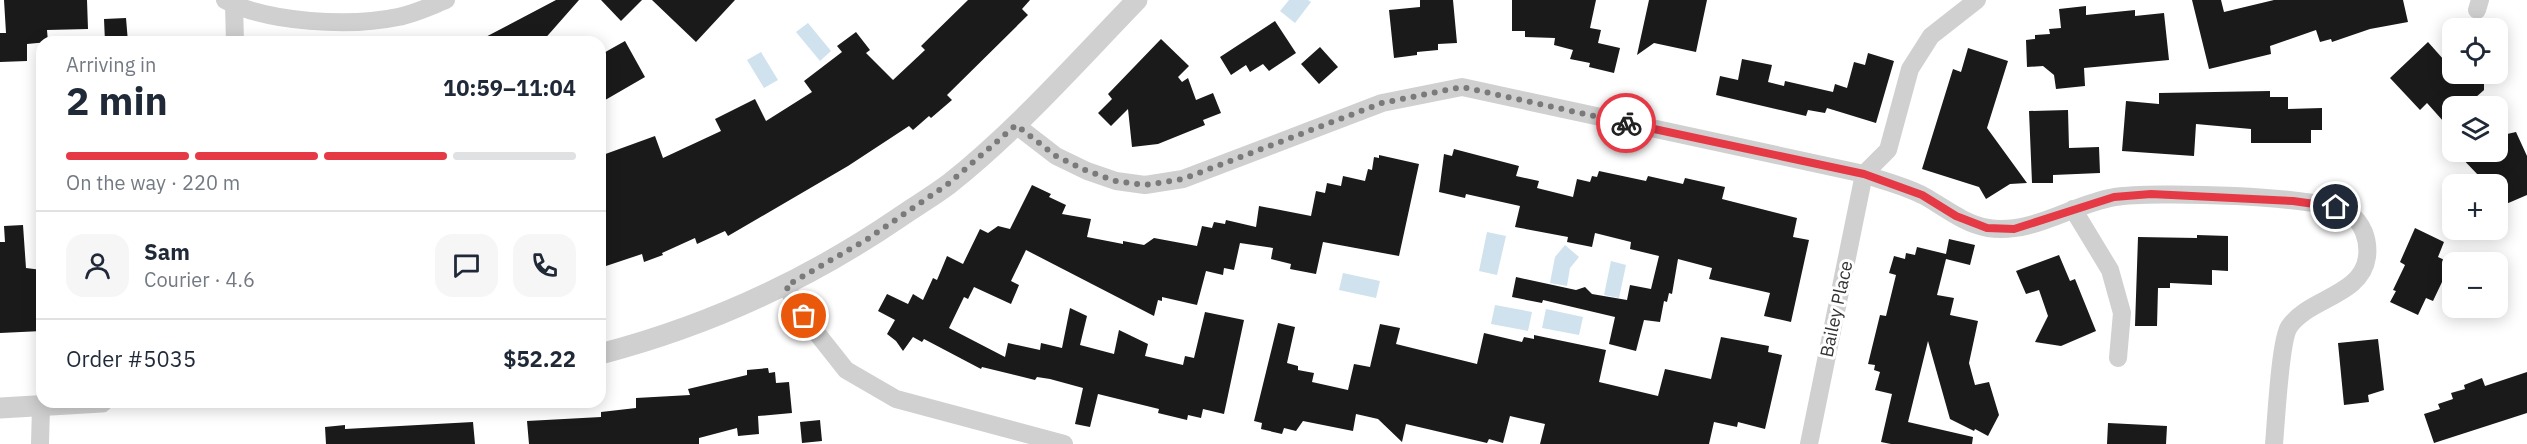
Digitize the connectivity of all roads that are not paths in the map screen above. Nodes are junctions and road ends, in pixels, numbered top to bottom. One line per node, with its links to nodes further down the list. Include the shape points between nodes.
1 (446, 0): 4 (street, via 399,17 345,23 285,18)
2 (1137, 0): 6 (street)
3 (1977, 0): 7 (street, via 1931,36 1910,69 1888,150)
4 (230, 2): 5 (street)
5 (234, 36)
6 (1016, 125): 7 (street, via 1056,156 1087,171 1145,185 1183,179 1382,103 1462,87); 9 (street, via 948,184 866,240)
7 (1864, 174): 8 (street, via 1922,195 1956,216 1987,228 2014,229); 17 (street, Bailey Place)
8 (2073, 209): 11 (street, via 2110,270 2122,313); 18 (street, via 2114,197 2162,194 2293,201 2336,207 2359,221 2367,244 2363,271 2343,290 2308,310 2288,328)
9 (786, 286): 10 (street, via 711,319); 16 (street, via 846,370 885,393 946,414)
10 (606, 352)
11 (2118, 358)
12 (36, 407): 13 (street)
13 (0, 408)
14 (41, 408): 15 (street)
15 (40, 444)
16 (1064, 444)
17 (1809, 444)
18 (2274, 444)

